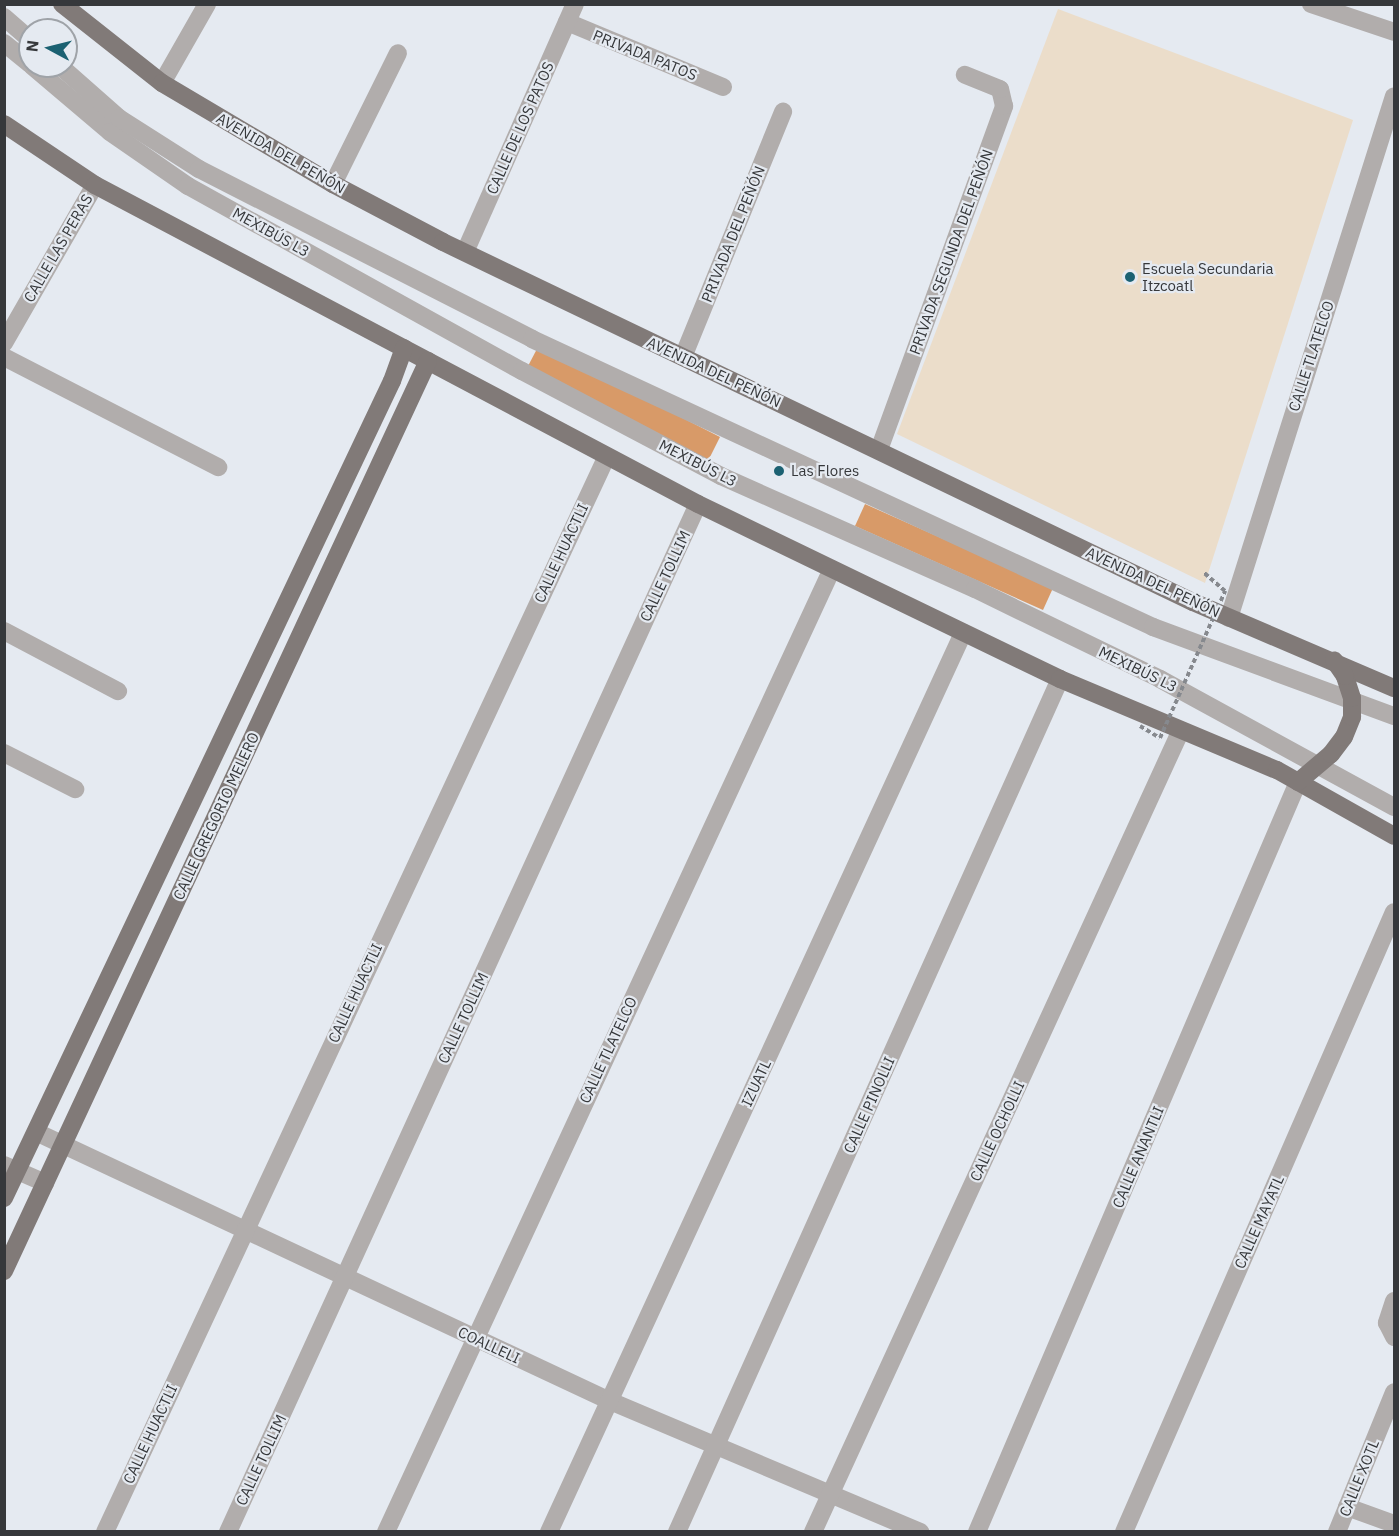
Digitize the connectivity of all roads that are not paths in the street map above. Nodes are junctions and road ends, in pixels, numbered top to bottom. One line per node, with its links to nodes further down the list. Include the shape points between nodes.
1 (62, 4): 15 (main road, AVENIDA DEL PEÑÓN)
2 (207, 4): 15 (street)
3 (575, 4): 6 (street, CALLE DE LOS PATOS)
4 (1311, 4): 8 (street)
5 (4, 17): 7 (street)
6 (567, 22): 16 (street, PRIVADA PATOS); 22 (street, CALLE DE LOS PATOS)
7 (18, 29)
8 (1395, 32)
9 (4, 42): 11 (street, MEXIBÚS L3)
10 (398, 53): 20 (street)
11 (18, 54)
12 (965, 75): 28 (street, PRIVADA SEGUNDA DEL PEÑÓN, via 1000,89 1004,106)
13 (46, 78): 44 (street, MEXIBÚS L3, via 110,132 188,186 522,371 721,476 975,589 1160,679)
14 (74, 78): 40 (street, MEXIBÚS L3, via 119,118 199,169 532,339 1152,627)
15 (162, 83): 20 (main road, AVENIDA DEL PEÑÓN)
16 (723, 87)
17 (1395, 96): 33 (street, CALLE TLATELCO)
18 (783, 111): 26 (street, PRIVADA DEL PEÑÓN)
19 (4, 124): 21 (main road)
20 (333, 184): 22 (main road, AVENIDA DEL PEÑÓN)
21 (95, 185): 23 (street, CALLE LAS PERAS); 24 (main road)
22 (465, 252): 26 (main road, AVENIDA DEL PEÑÓN)
23 (4, 343)
24 (404, 348): 27 (main road); 50 (main road, CALLE GREGORIO MELERO, via 392,381)
25 (4, 357): 30 (street)
26 (683, 357): 28 (main road, AVENIDA DEL PEÑÓN)
27 (428, 361): 29 (main road); 51 (main road, CALLE GREGORIO MELERO)
28 (879, 450): 33 (main road, AVENIDA DEL PEÑÓN)
29 (607, 456): 31 (main road); 55 (street, CALLE HUACTLI)
30 (218, 467)
31 (698, 504): 32 (main road); 57 (street, CALLE TOLLIM)
32 (832, 569): 35 (main road); 60 (street, CALLE TLATELCO)
33 (1229, 618): 36 (main road, AVENIDA DEL PEÑÓN)
34 (4, 632): 39 (street)
35 (963, 633): 37 (main road); 62 (street, IZUATL)
36 (1333, 660): 38 (main road, AVENIDA DEL PEÑÓN); 40 (main road, via 1345,676)
37 (1060, 678): 42 (main road); 63 (street, CALLE PINOLLI)
38 (1395, 688)
39 (118, 691)
40 (1352, 698): 41 (street, MEXIBÚS L3); 44 (main road, via 1352,717 1344,737)
41 (1395, 716)
42 (1181, 730): 45 (main road); 64 (street, CALLE OCHOLLI)
43 (4, 753): 46 (street)
44 (1322, 765): 45 (main road); 47 (street, MEXIBÚS L3)
45 (1294, 780): 48 (main road); 74 (street, CALLE ANANTLI)
46 (75, 789)
47 (1395, 807)
48 (1395, 836)
49 (1395, 912): 75 (street, CALLE MAYATL)
50 (36, 1132): 51 (street, COALLELI); 52 (main road, CALLE GREGORIO MELERO)
51 (64, 1144): 53 (main road, CALLE GREGORIO MELERO); 55 (street, COALLELI)
52 (11, 1168): 53 (street); 54 (main road, CALLE GREGORIO MELERO)
53 (45, 1183): 56 (main road, CALLE GREGORIO MELERO)
54 (4, 1198)
55 (244, 1230): 57 (street, COALLELI); 67 (street, CALLE HUACTLI)
56 (4, 1271)
57 (344, 1278): 60 (street, COALLELI); 68 (street, CALLE TOLLIM)
58 (1395, 1301): 59 (street, via 1387,1323)
59 (1395, 1337)
60 (475, 1338): 62 (street, COALLELI); 69 (street, CALLE TLATELCO)
61 (1395, 1392): 65 (street, CALLE XOTL)
62 (610, 1401): 63 (street, COALLELI); 70 (street, IZUATL)
63 (716, 1448): 64 (street, COALLELI); 71 (street, CALLE PINOLLI)
64 (831, 1492): 72 (street, CALLE OCHOLLI); 73 (street, COALLELI)
65 (1347, 1507): 66 (street); 76 (street, CALLE XOTL)
66 (1395, 1524)
67 (105, 1532)
68 (228, 1532)
69 (386, 1532)
70 (549, 1532)
71 (677, 1532)
72 (813, 1532)
73 (920, 1532)
74 (977, 1532)
75 (1124, 1532)
76 (1337, 1532)

